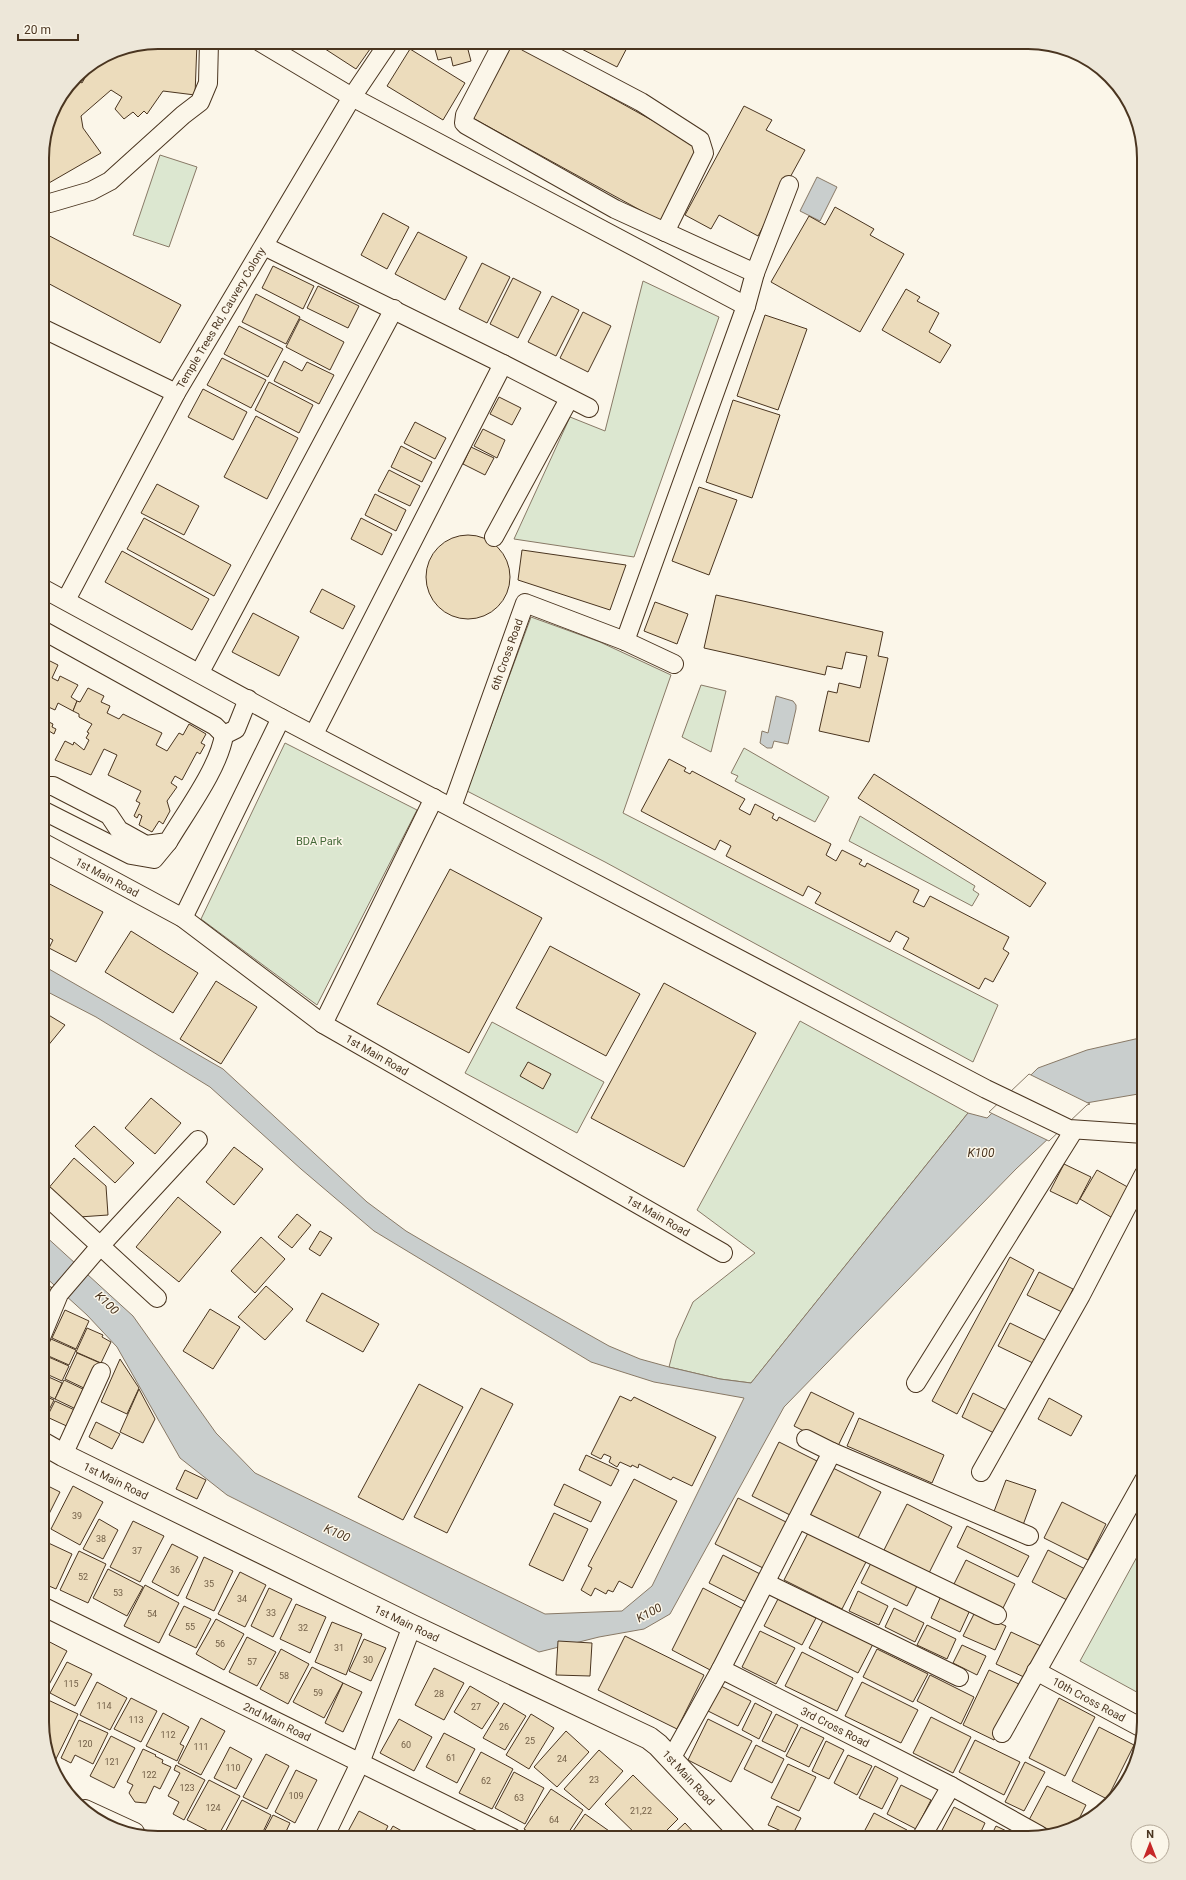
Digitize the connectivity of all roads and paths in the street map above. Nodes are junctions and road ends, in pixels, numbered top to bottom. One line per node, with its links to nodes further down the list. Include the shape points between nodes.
1 (209, 49): 8 (street, via 208,83 200,102 110,180 91,191)
2 (272, 49): 6 (street)
3 (384, 49): 6 (street, Temple Trees Rd, Cauvery Colony)
4 (499, 49): 9 (street, via 465,115 464,123 615,209)
5 (540, 49): 9 (street, via 640,102 700,140 704,153)
6 (352, 97): 10 (street, Temple Trees Rd, Cauvery Colony); 12 (street)
7 (789, 185): 11 (street)
8 (49, 203)
9 (665, 232): 11 (street)
10 (264, 246): 13 (street); 16 (street, Temple Trees Rd, Cauvery Colony)
11 (755, 273): 12 (street)
12 (746, 306): 23 (street)
13 (394, 309): 15 (street); 25 (street)
14 (49, 331): 16 (street)
15 (503, 364): 17 (street); 28 (street)
16 (176, 393): 21 (street, Temple Trees Rd, Cauvery Colony)
17 (569, 399): 18 (street); 19 (street)
18 (589, 408)
19 (494, 538)
20 (49, 592): 21 (street)
21 (66, 600): 25 (street)
22 (49, 634): 29 (street, via 215,726)
23 (625, 641): 24 (street); 32 (street, 6th Cross Road, via 525,603)
24 (674, 664)
25 (200, 672): 26 (street)
26 (248, 699): 27 (street); 29 (street, via 236,729)
27 (281, 718): 28 (street); 36 (street)
28 (314, 734): 31 (street)
29 (224, 735): 34 (street, via 211,770)
30 (49, 786): 34 (street, via 109,815 119,830 146,845)
31 (434, 798): 32 (street); 37 (street)
32 (452, 807): 38 (street, via 986,1089)
33 (49, 814): 34 (street, via 131,855 154,859)
34 (168, 842)
35 (49, 846): 36 (street, 1st Main Road)
36 (183, 918): 37 (street, 1st Main Road)
37 (323, 1024): 44 (street, 1st Main Road)
38 (1072, 1129): 39 (street); 48 (street)
39 (1137, 1134)
40 (198, 1140): 43 (street)
41 (1137, 1187): 53 (street, via 1081,1295)
42 (49, 1199): 43 (street)
43 (101, 1245): 45 (street); 46 (street, via 59,1294)
44 (723, 1253)
45 (157, 1298)
46 (49, 1318)
47 (101, 1372): 52 (street)
48 (916, 1383)
49 (806, 1439): 51 (street)
50 (49, 1447): 52 (street, 1st Main Road)
51 (832, 1452): 55 (street); 56 (street)
52 (63, 1455): 60 (street, 1st Main Road)
53 (981, 1472)
54 (1137, 1492): 62 (street)
55 (798, 1519): 57 (street); 59 (street)
56 (1028, 1536)
57 (766, 1583): 61 (street); 63 (street)
58 (49, 1609): 67 (street, 2nd Main Road)
59 (997, 1615)
60 (412, 1626): 66 (street, 1st Main Road, via 639,1733 658,1745); 67 (street)
61 (721, 1669): 66 (street); 68 (street, 3rd Cross Road)
62 (1036, 1671): 64 (street, 10th Cross Road); 65 (street)
63 (959, 1678)
64 (1137, 1725)
65 (1002, 1733)
66 (671, 1759): 71 (street, 1st Main Road)
67 (360, 1763): 69 (street); 70 (street, 2nd Main Road)
68 (952, 1786): 72 (street); 73 (street, 3rd Cross Road)
69 (327, 1831)
70 (499, 1831)
71 (738, 1831)
72 (925, 1831)
73 (1028, 1831)

